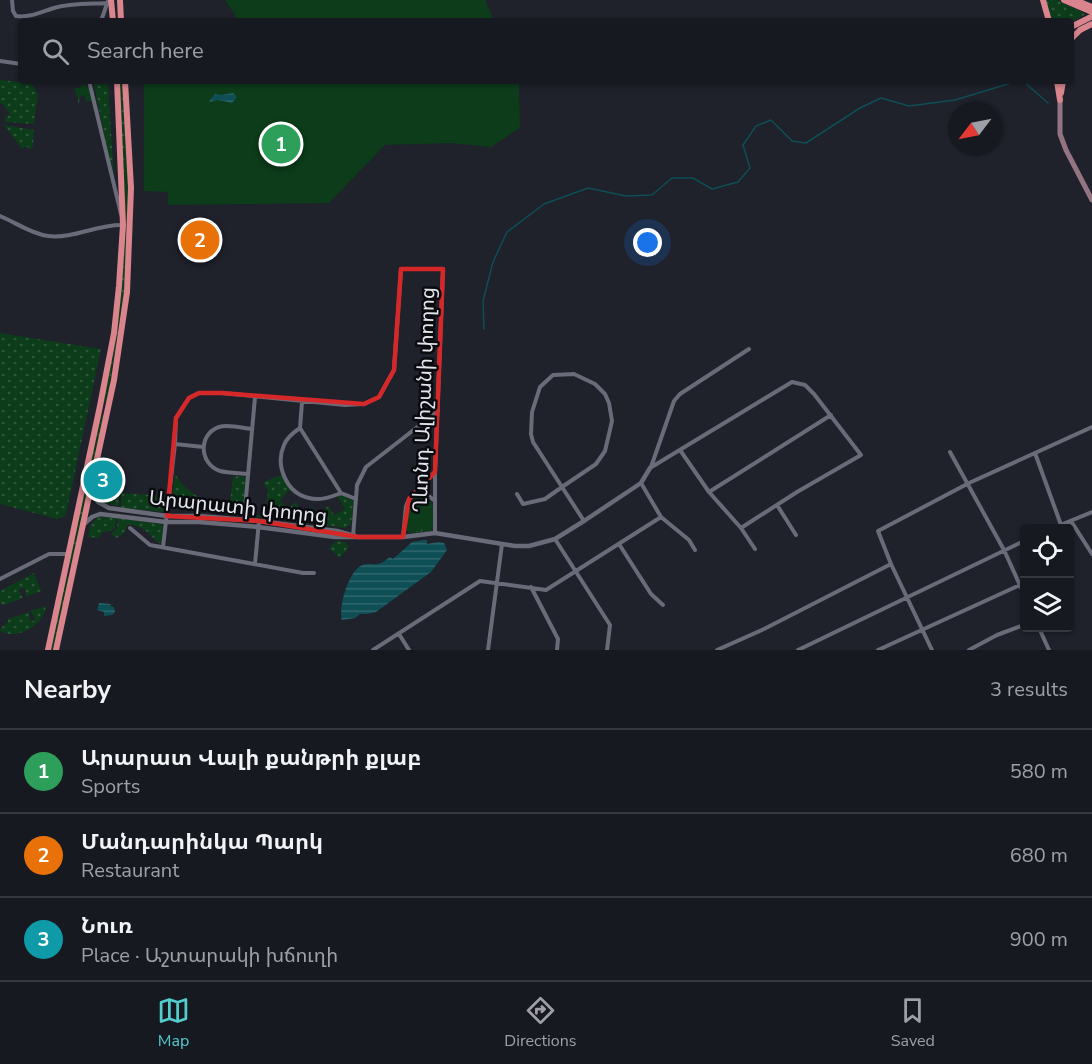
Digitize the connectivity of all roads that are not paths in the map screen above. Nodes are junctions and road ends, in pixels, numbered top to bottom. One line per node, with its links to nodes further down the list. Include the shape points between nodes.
1 (12, 0): 6 (street, via 13,11 20,17)
2 (120, 0): 11 (highway)
3 (1042, 0): 12 (highway)
4 (1064, 0): 8 (highway)
5 (1075, 0): 7 (highway)
6 (109, 1): 9 (street); 10 (highway)
7 (1092, 7)
8 (1091, 14): 14 (highway)
9 (102, 18)
10 (112, 18)
11 (121, 18)
12 (1048, 18)
13 (1092, 24): 15 (highway)
14 (1074, 25)
15 (1074, 36)
16 (0, 61): 17 (street)
17 (18, 64)
18 (90, 84): 25 (street)
19 (117, 84): 25 (highway)
20 (125, 84): 31 (highway, via 130,257 122,334)
21 (1060, 84): 22 (highway)
22 (1060, 100): 23 (main road, via 1060,134)
23 (1092, 200)
24 (0, 216): 26 (street, via 47,236)
25 (123, 218): 26 (highway)
26 (123, 225): 30 (highway, via 114,333)
27 (749, 349): 42 (street, via 674,401)
28 (255, 397): 29 (street); 36 (street); 37 (street, via 199,393 189,398 176,418)
29 (302, 402): 32 (street, Ղևոնդ Ալիշանի փողոց, via 364,404 379,397 394,370 401,269 442,269); 35 (street)
30 (100, 406): 31 (highway); 80 (highway)
31 (108, 408): 47 (highway)
32 (438, 411): 43 (street, Ղևոնդ Ալիշանի փողոց); 53 (street, via 366,467 357,485)
33 (831, 415): 39 (street, via 805,385 792,382); 49 (street); 55 (street, via 861,455)
34 (1092, 427): 41 (street)
35 (300, 428): 50 (street); 50 (street, via 284,444 280,458 287,483 307,498)
36 (252, 429): 38 (street, via 222,426 209,434); 44 (street)
37 (176, 444): 38 (street); 58 (street)
38 (203, 447): 44 (street, via 207,461 219,471)
39 (680, 450): 42 (street); 49 (street)
40 (950, 452): 46 (street)
41 (1035, 453): 46 (street); 64 (street)
42 (651, 468): 45 (street, Արարատի փողոց)
43 (435, 472): 51 (street); 54 (street, Ղևոնդ Ալիշանի փողոց)
44 (248, 474): 59 (street)
45 (641, 483): 57 (street); 60 (street, Արարատի փողոց)
46 (969, 483): 79 (street); 83 (street, via 878,531)
47 (92, 487): 58 (street, Արարատի փողոց, via 98,502 105,507); 62 (highway)
48 (562, 487): 48 (street, via 533,442 531,419 544,382 553,375 574,374 589,379 604,394 611,408 612,427 602,458); 52 (street, via 545,499 523,504); 60 (street)
49 (709, 492): 67 (street)
50 (341, 493): 53 (street)
51 (415, 493): 54 (street, via 425,493); 71 (street, via 406,506)
52 (517, 494)
53 (356, 499): 69 (street)
54 (435, 501): 68 (street, Ղևոնդ Ալիշանի փողոց)
55 (777, 505): 67 (street); 70 (street)
56 (1092, 512): 61 (street)
57 (661, 517): 75 (street); 78 (street)
58 (166, 519): 59 (street, Արարատի փողոց, via 199,516); 62 (street, Արարատի փողոց, via 100,514); 63 (street, Արարատի փողոց); 76 (street)
59 (244, 520): 63 (street, Արարատի փողոց)
60 (584, 521): 72 (street, Արարատի փողոց)
61 (1071, 521): 65 (street); 81 (street)
62 (84, 524): 85 (highway)
63 (259, 524): 69 (street, Արարատի փողոց); 82 (street)
64 (1061, 524)
65 (1064, 524)
66 (130, 528): 76 (street, via 150,545)
67 (741, 528): 77 (street)
68 (435, 533): 71 (street, Արարատի փողոց); 73 (street, Արարատի փողոց)
69 (354, 536): 71 (street, Արարատի փողոց)
70 (796, 536)
71 (403, 537)
72 (555, 539): 73 (street, Արարատի փողոց, via 529,546); 86 (street)
73 (502, 542): 89 (street)
74 (1020, 543): 79 (street)
75 (619, 544): 86 (street); 93 (street, via 651,594)
76 (163, 547): 82 (street)
77 (755, 549)
78 (695, 550)
79 (1004, 550): 90 (street); 92 (street)
80 (68, 554): 84 (highway); 88 (street, via 49,554)
81 (1092, 554)
82 (255, 564): 87 (street)
83 (891, 564): 92 (street); 105 (street)
84 (65, 569): 85 (highway); 98 (highway)
85 (73, 571): 99 (highway)
86 (577, 571): 91 (street, via 546,590); 104 (street, via 610,625)
87 (314, 573)
88 (0, 579)
89 (496, 583): 91 (street); 97 (street, via 480,581); 102 (street)
90 (1020, 585): 95 (street)
91 (531, 587): 103 (street, via 558,639)
92 (907, 598): 95 (street); 106 (street)
93 (663, 605)
94 (1020, 626): 109 (street)
95 (923, 629): 107 (street); 108 (street)
96 (1041, 632): 110 (street)
97 (399, 634): 100 (street); 101 (street)
98 (48, 650)
99 (56, 650)
100 (373, 650)
101 (409, 650)
102 (488, 650)
103 (557, 650)
104 (607, 650)
105 (717, 650)
106 (798, 650)
107 (878, 650)
108 (932, 650)
109 (969, 650)
110 (1049, 650)

